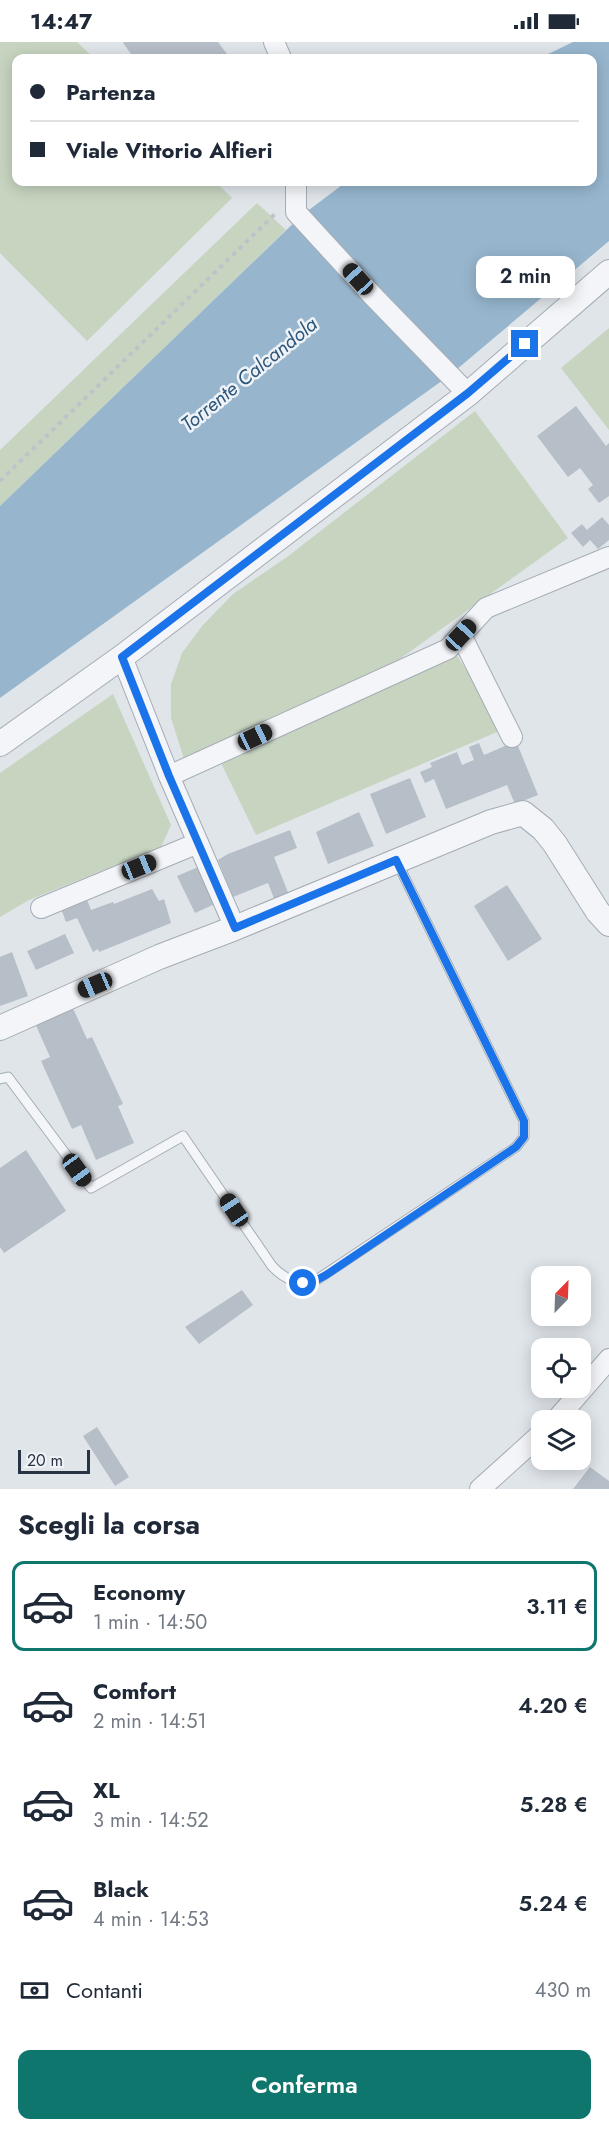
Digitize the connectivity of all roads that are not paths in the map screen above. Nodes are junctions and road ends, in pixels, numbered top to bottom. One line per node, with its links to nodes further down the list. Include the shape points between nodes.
1 (296, 186): 3 (street, via 296,212)
2 (609, 272): 3 (street)
3 (468, 393): 6 (street)
4 (609, 557): 5 (street, via 486,608)
5 (461, 635): 7 (street); 9 (street, via 448,649)
6 (122, 657): 8 (street); 9 (street)
7 (512, 737)
8 (0, 744)
9 (169, 776): 10 (street)
10 (198, 843): 12 (street); 14 (street)
11 (396, 860): 13 (street, via 523,813 555,844); 14 (street); 16 (lane, via 524,1121 524,1137 516,1147 315,1281 291,1281 280,1275 183,1136 90,1188 8,1077)
12 (41, 908)
13 (608, 925)
14 (235, 928): 15 (street, via 159,957)
15 (0, 1028)
16 (0, 1078)
17 (609, 1359): 18 (street)
18 (565, 1410)
19 (531, 1443): 20 (street)
20 (480, 1489)

